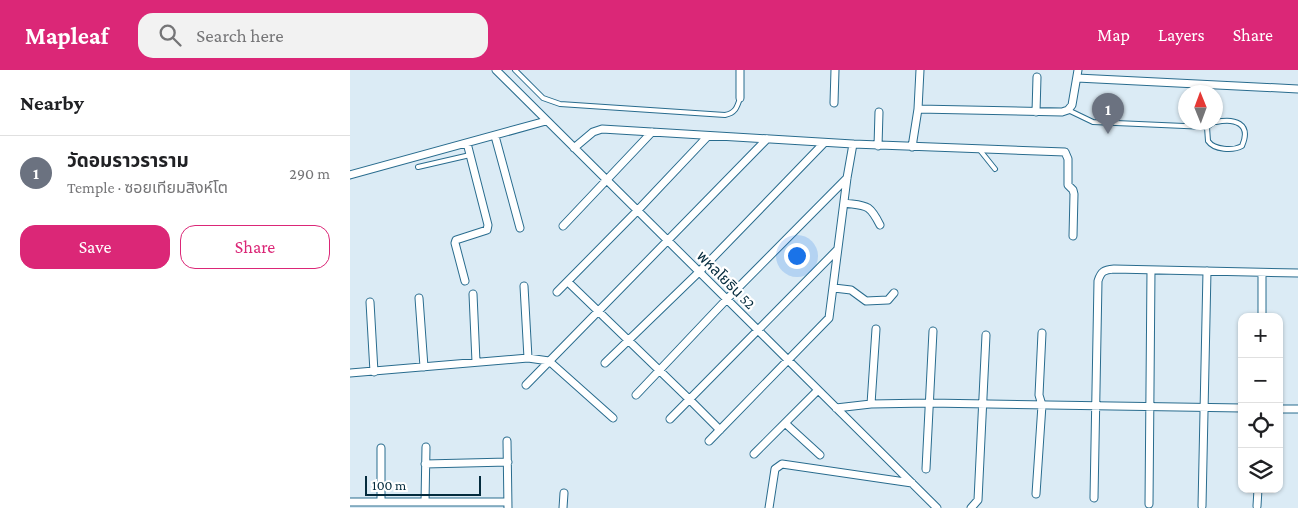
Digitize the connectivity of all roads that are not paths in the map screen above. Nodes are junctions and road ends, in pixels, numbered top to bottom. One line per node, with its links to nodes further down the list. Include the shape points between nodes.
1 (496, 70): 15 (street, พหลโยธิน 52)
2 (515, 70): 9 (lane, via 543,98 560,104 725,115 732,114)
3 (740, 70): 9 (street)
4 (835, 70): 10 (street)
5 (920, 70): 11 (street)
6 (1078, 74): 8 (street); 12 (street, via 1072,105)
7 (1037, 77): 14 (street)
8 (1298, 89)
9 (740, 98)
10 (834, 103)
11 (918, 109): 14 (street); 27 (street)
12 (1068, 110): 14 (street); 17 (lane, via 1093,122)
13 (879, 112): 26 (street)
14 (1036, 112)
15 (546, 121): 20 (street); 28 (street, พหลโยธิน 52)
16 (1223, 122): 18 (lane, via 1238,122 1243,126 1242,146 1233,149 1214,147 1208,141)
17 (1178, 126)
18 (1207, 130)
19 (652, 132): 21 (street); 28 (street, via 597,130); 35 (street)
20 (495, 136): 24 (street); 40 (street)
21 (708, 136): 22 (street); 37 (street)
22 (767, 140): 23 (street); 42 (street)
23 (824, 142): 25 (street); 46 (street)
24 (467, 143): 30 (street); 33 (street)
25 (853, 144): 26 (street); 34 (street)
26 (878, 146): 27 (street)
27 (912, 147): 29 (street)
28 (574, 148): 35 (street, พหลโยธิน 52)
29 (979, 150): 32 (lane); 41 (street, via 1067,154 1068,185 1074,194)
30 (470, 155): 31 (lane); 49 (street, via 488,225 487,230 456,240)
31 (418, 167)
32 (995, 169)
33 (350, 176)
34 (847, 178): 36 (street); 57 (street)
35 (606, 181): 37 (street, พหลโยธิน 52); 39 (street)
36 (844, 203): 38 (street, via 870,208); 43 (street)
37 (637, 211): 42 (street, พหลโยธิน 52); 50 (street)
38 (880, 225)
39 (563, 226)
40 (520, 228)
41 (1073, 236)
42 (668, 242): 46 (street, พหลโยธิน 52); 59 (street)
43 (837, 250): 52 (street); 62 (street)
44 (1151, 270): 45 (street); 84 (street, via 1114,269 1100,273); 85 (street)
45 (1207, 271): 47 (street); 86 (street)
46 (699, 272): 57 (street, พหลโยธิน 52); 66 (street)
47 (1262, 273): 48 (street); 60 (street)
48 (1298, 273)
49 (465, 281)
50 (568, 282): 53 (street); 59 (street)
51 (524, 286): 67 (street)
52 (834, 288): 54 (street, via 851,290 866,301 888,300); 68 (street, via 829,318)
53 (557, 292)
54 (894, 293)
55 (473, 294): 70 (street)
56 (419, 298): 72 (street)
57 (726, 300): 62 (street, พหลโยธิน 52); 73 (street)
58 (370, 302): 74 (street)
59 (599, 312): 66 (street); 69 (street)
60 (1262, 313)
61 (876, 329): 80 (street)
62 (757, 330): 68 (street, พหลโยธิน 52); 79 (street)
63 (933, 331): 81 (street)
64 (1042, 333): 83 (street, via 1039,395)
65 (986, 335): 82 (street)
66 (627, 340): 71 (street); 73 (street)
67 (528, 358): 69 (street); 70 (street)
68 (788, 360): 77 (street, พหลโยธิน 52); 94 (street)
69 (549, 361): 76 (street); 91 (street)
70 (476, 362): 72 (street)
71 (605, 363)
72 (424, 367): 74 (street)
73 (659, 371): 78 (street); 79 (street)
74 (374, 372): 75 (street)
75 (350, 374)
76 (526, 385)
77 (818, 390): 87 (street, พหลโยธิน 52); 93 (street)
78 (636, 396)
79 (690, 400): 92 (street); 94 (street)
80 (871, 404): 81 (street); 87 (street)
81 (929, 404): 82 (street); 103 (street)
82 (983, 404): 83 (street); 119 (street, via 978,500)
83 (1042, 405): 84 (street); 107 (street)
84 (1097, 406): 85 (street); 108 (street)
85 (1150, 406): 86 (street); 112 (street)
86 (1204, 407): 88 (street); 114 (street)
87 (836, 408): 104 (street, พหลโยธิน 52)
88 (1238, 408)
89 (1283, 409): 90 (street)
90 (1298, 409)
91 (613, 418)
92 (670, 419)
93 (786, 424): 99 (street); 100 (street)
94 (720, 430): 96 (street)
95 (507, 442): 101 (street)
96 (708, 442)
97 (426, 447): 102 (street)
98 (381, 448): 110 (street)
99 (754, 454)
100 (820, 455)
101 (508, 462): 102 (street); 113 (street)
102 (425, 464): 111 (street)
103 (926, 469)
104 (912, 484): 117 (street, via 782,464 775,469); 118 (street, พหลโยธิน 52)
105 (564, 493): 116 (street)
106 (1258, 493): 115 (street)
107 (1036, 494)
108 (1094, 498)
109 (350, 502): 110 (street)
110 (381, 502): 111 (street)
111 (425, 502): 113 (street)
112 (1149, 504)
113 (508, 505)
114 (1202, 506)
115 (1258, 506)
116 (563, 508)
117 (769, 508)
118 (937, 508)
119 (971, 508)

